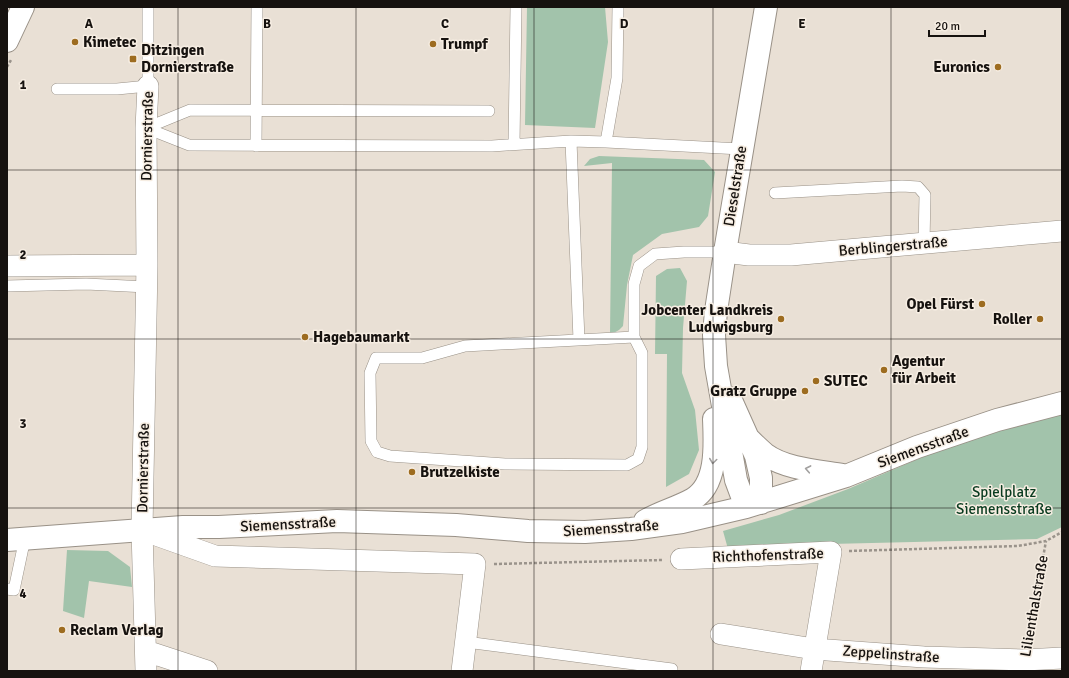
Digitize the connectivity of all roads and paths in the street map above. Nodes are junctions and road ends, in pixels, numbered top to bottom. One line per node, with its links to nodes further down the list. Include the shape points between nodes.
1 (23, 7): 7 (main road)
2 (148, 7): 8 (lane, Dornierstraße)
3 (257, 7): 10 (lane)
4 (516, 7): 15 (lane)
5 (618, 7): 14 (lane, via 617,78)
6 (766, 7): 17 (main road, Dieselstraße)
7 (7, 41)
8 (148, 86): 9 (lane); 12 (street, Dornierstraße)
9 (57, 89)
10 (257, 110): 11 (lane); 12 (lane, via 190,110); 16 (lane)
11 (489, 111)
12 (146, 128): 16 (lane, via 189,145); 22 (street, Dornierstraße)
13 (571, 141): 14 (lane); 15 (lane); 27 (lane)
14 (606, 142): 17 (lane)
15 (514, 144): 16 (lane)
16 (256, 146)
17 (741, 149): 21 (main road, Dieselstraße)
18 (775, 193): 20 (lane, via 918,187 926,195)
19 (1062, 231): 20 (street, Berblingerstraße)
20 (924, 243): 21 (street, Berblingerstraße, via 791,255)
21 (725, 252): 26 (lane, via 655,254 639,266 634,284); 28 (main road, Dieselstraße, via 715,319)
22 (147, 264): 23 (street); 25 (street, Dornierstraße)
23 (7, 266)
24 (7, 286): 25 (lane, via 86,284)
25 (147, 287): 34 (street, Dornierstraße)
26 (634, 337): 27 (lane); 27 (lane, via 642,353 642,447 638,459 627,465 506,464 390,456 377,452 371,441 370,373 376,358 422,358 466,346)
27 (579, 340)
28 (716, 366): 30 (main road); 32 (main road, via 736,480); 33 (main road, one-way to 33, via 713,388 715,446 713,466 706,486 694,498)
29 (1062, 403): 31 (main road, Siemensstraße, via 997,420)
30 (747, 437): 31 (main road, one-way to 30, via 796,467 779,461 765,454); 32 (main road, via 756,456 761,478)
31 (846, 476): 32 (main road, Siemensstraße)
32 (754, 505): 33 (main road, Siemensstraße, via 682,522)
33 (631, 528): 34 (main road, Siemensstraße, via 585,532 528,531 456,525 337,521)
34 (142, 530): 36 (main road, Siemensstraße); 40 (street, Siemensstraße, via 216,556); 46 (street, Dornierstraße)
35 (1062, 532): 37 (path)
36 (16, 539): 41 (lane, via 14,590)
37 (1046, 541): 38 (path, via 1018,546); 47 (path, Lilienthalstraße)
38 (831, 552): 39 (street, Richthofenstraße); 44 (street, Richthofenstraße)
39 (681, 559): 40 (path)
40 (475, 564): 43 (street)
41 (7, 590)
42 (721, 634): 44 (street, Zeppelinstraße)
43 (466, 642): 48 (lane); 50 (street)
44 (814, 649): 47 (street, Zeppelinstraße); 51 (street, Richthofenstraße)
45 (1062, 658): 47 (street, Zeppelinstraße)
46 (146, 661): 49 (street)
47 (1024, 665)
48 (672, 668)
49 (207, 671)
50 (462, 671)
51 (811, 671)

